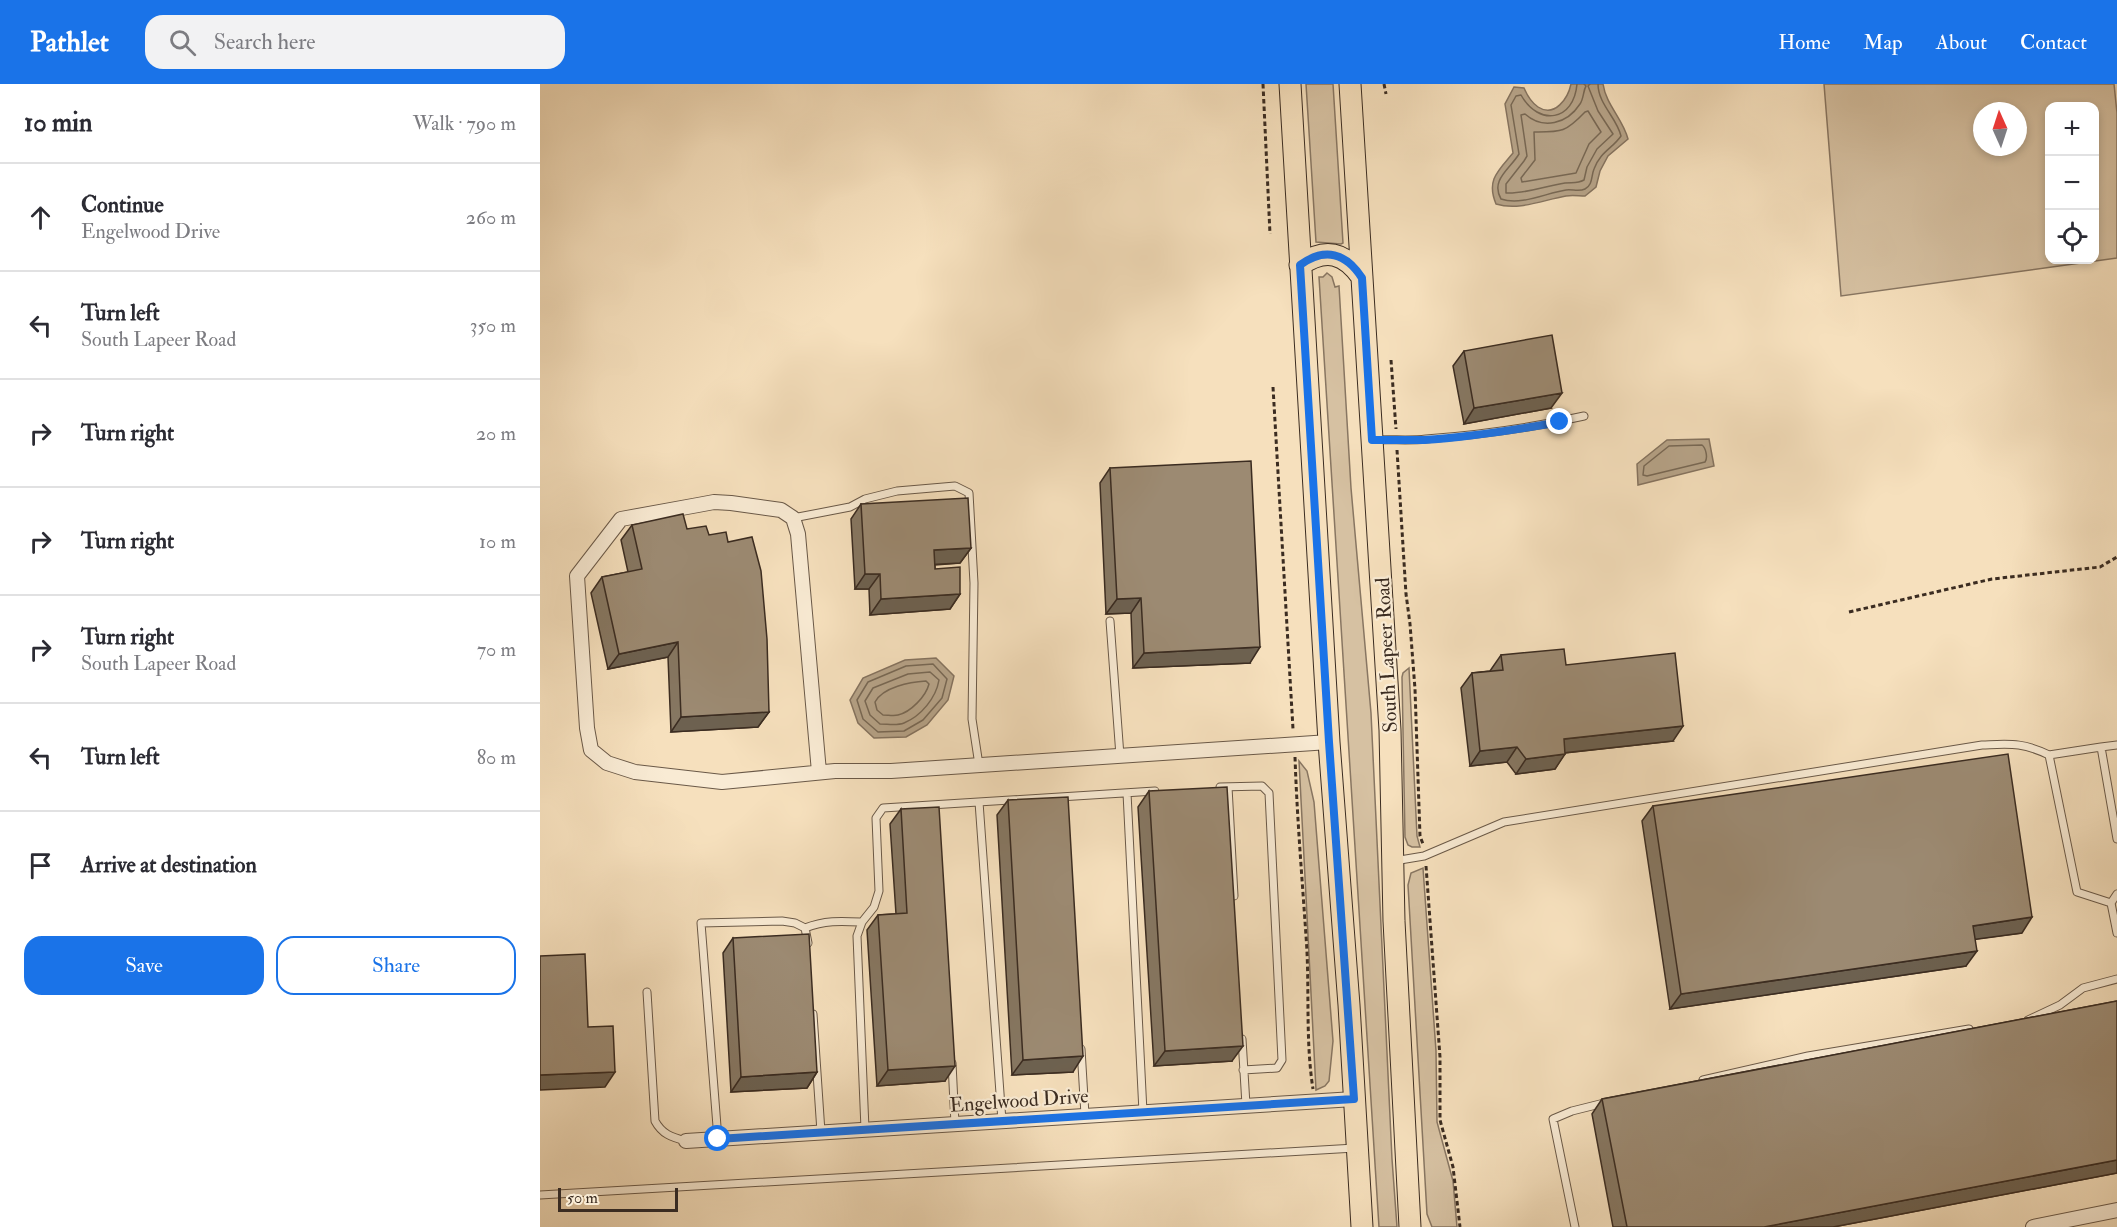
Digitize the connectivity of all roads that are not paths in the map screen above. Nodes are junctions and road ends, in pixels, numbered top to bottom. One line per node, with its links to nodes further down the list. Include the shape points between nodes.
1 (1290, 84): 3 (main road)
2 (1350, 84): 4 (main road, South Lapeer Road)
3 (1300, 265): 4 (main road, via 1318,256 1337,256 1354,265); 9 (main road)
4 (1362, 278): 6 (main road, South Lapeer Road)
5 (1584, 416): 6 (lane, via 1467,436)
6 (1372, 440): 26 (main road, South Lapeer Road, via 1390,730)
7 (793, 518): 14 (lane, via 850,507 897,491 955,486 969,493 974,583 972,719); 15 (street, via 798,534); 15 (street, via 781,510 714,502 621,519 577,576 586,728 591,750 607,764 635,772 722,782)
8 (1110, 621): 13 (lane)
9 (1329, 742): 13 (street); 44 (main road)
10 (2117, 745): 11 (lane)
11 (2101, 747): 12 (lane); 25 (lane)
12 (2049, 755): 26 (lane, via 2029,746 1982,745 1504,822 1424,856); 28 (lane, via 2076,892)
13 (1120, 756): 14 (street)
14 (979, 765): 15 (street)
15 (819, 772)
16 (1228, 787): 17 (lane); 29 (lane); 42 (lane, via 1262,786 1269,793 1282,1060 1277,1068)
17 (1217, 788)
18 (1160, 791): 19 (lane)
19 (1126, 793): 20 (lane); 47 (lane)
20 (1067, 797): 21 (lane); 23 (lane)
21 (979, 802): 22 (lane); 49 (lane)
22 (938, 804): 24 (lane); 30 (lane, via 882,808 876,818 879,891 874,907)
23 (1068, 808)
24 (939, 816)
25 (2117, 839)
26 (1393, 861): 59 (main road, South Lapeer Road)
27 (2117, 894): 28 (lane)
28 (2111, 903): 32 (lane)
29 (1234, 905)
30 (862, 922): 31 (lane, via 834,920); 51 (lane, via 857,936)
31 (805, 928): 33 (lane); 53 (lane, via 782,921 701,923)
32 (2117, 933)
33 (808, 946)
34 (2117, 979): 37 (lane, via 2083,988 2060,1005)
35 (647, 992): 54 (lane, via 654,1120 670,1137)
36 (813, 1002): 52 (lane)
37 (2019, 1021)
38 (1972, 1029): 43 (lane, via 1808,1056)
39 (1241, 1035): 42 (lane)
40 (1081, 1045): 48 (lane)
41 (951, 1053): 50 (lane)
42 (1243, 1070): 46 (lane)
43 (1695, 1082)
44 (1354, 1099): 46 (street, Engelwood Drive); 55 (main road)
45 (1617, 1100): 60 (lane, via 1572,1110 1553,1119)
46 (1246, 1105): 47 (street, Engelwood Drive)
47 (1143, 1112): 48 (street, Engelwood Drive)
48 (1085, 1115): 49 (street, Engelwood Drive)
49 (1002, 1121): 50 (street, Engelwood Drive)
50 (955, 1124): 51 (street, Engelwood Drive)
51 (865, 1129): 52 (street, Engelwood Drive)
52 (821, 1132): 53 (street, Engelwood Drive)
53 (718, 1139): 54 (street, Engelwood Drive)
54 (686, 1141)
55 (1357, 1148): 56 (lane); 58 (main road)
56 (540, 1195)
57 (2117, 1210): 61 (street)
58 (1362, 1227)
59 (1410, 1227)
60 (1575, 1227)
61 (2033, 1227)

